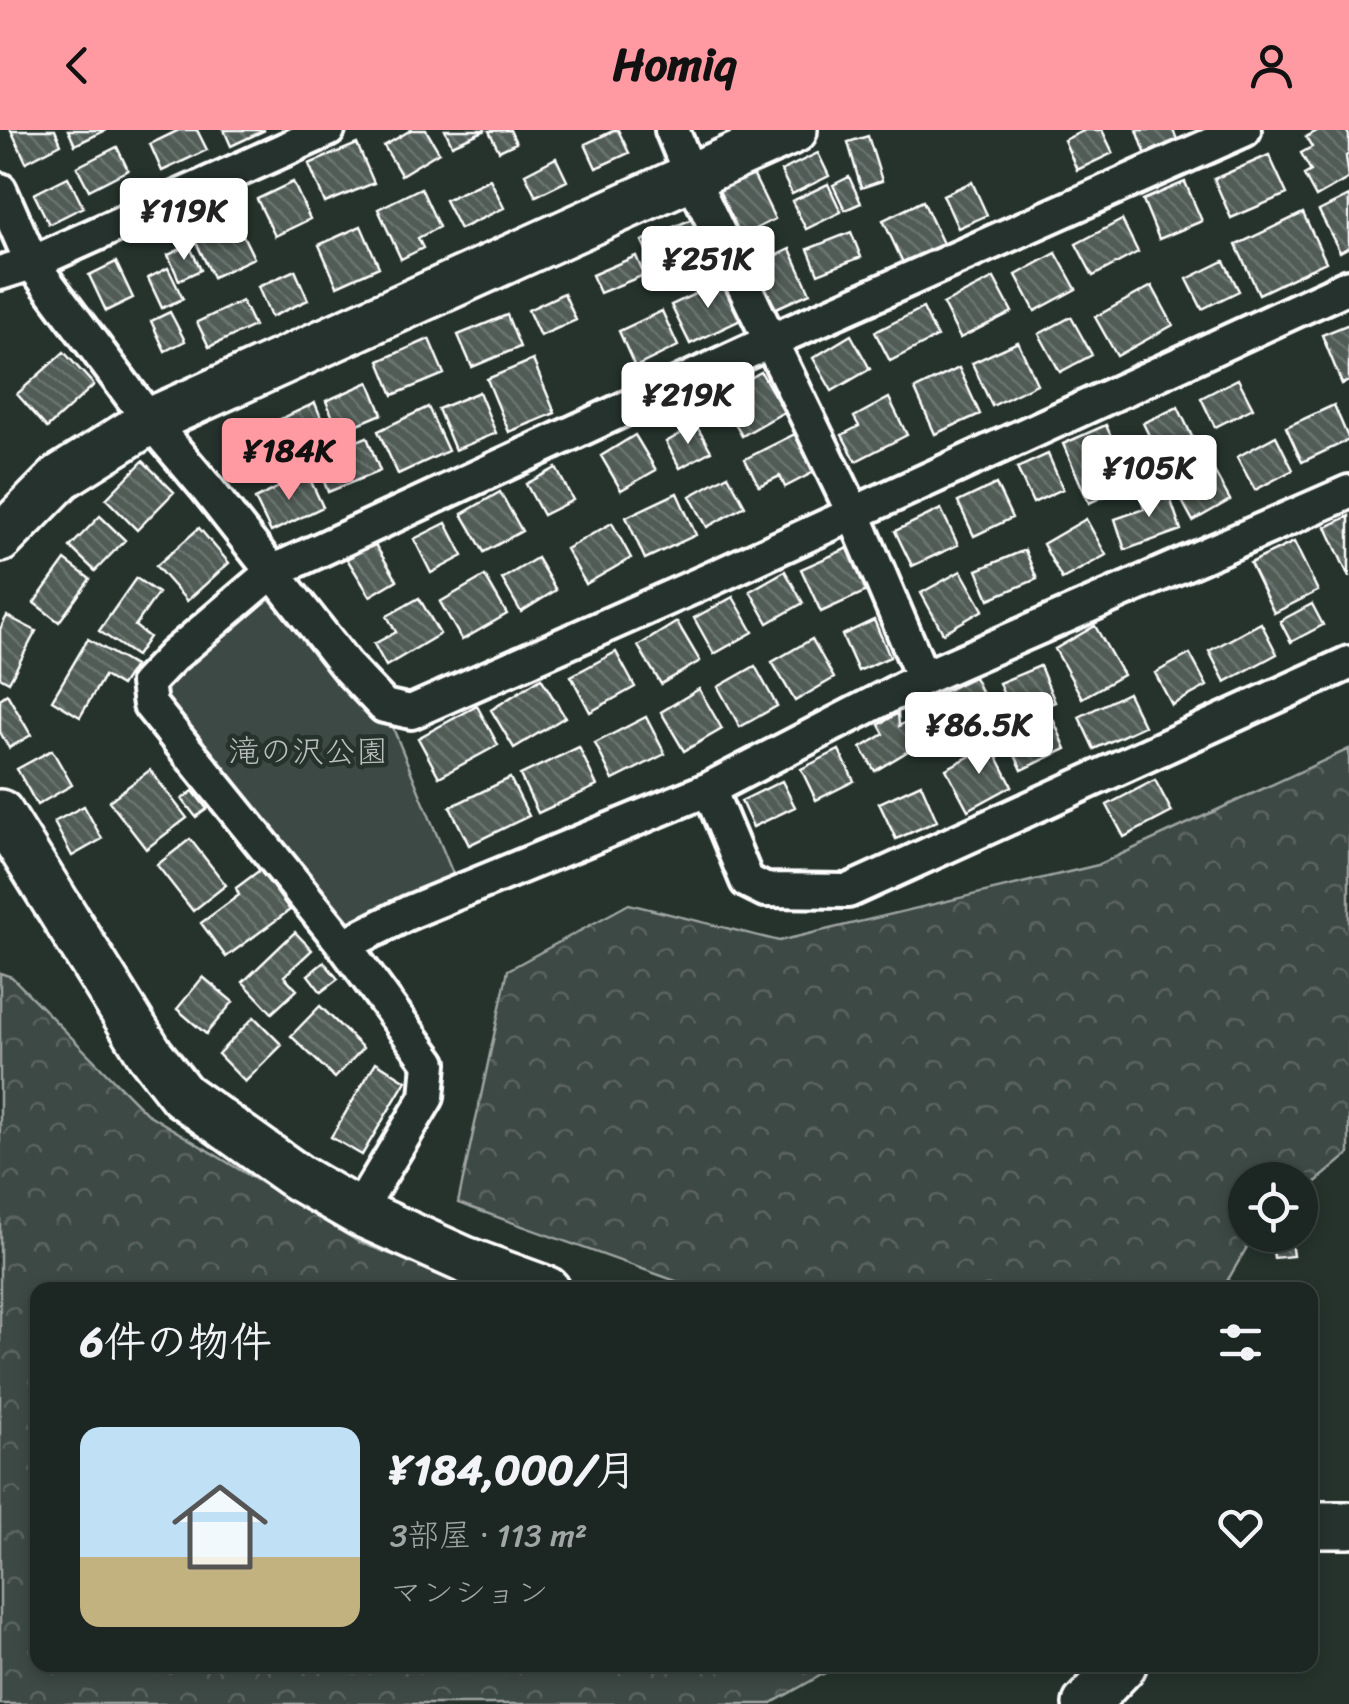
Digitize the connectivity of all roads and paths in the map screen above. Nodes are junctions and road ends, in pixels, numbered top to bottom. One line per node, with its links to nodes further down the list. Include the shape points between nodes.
1 (328, 130): 7 (street)
2 (672, 130): 5 (street)
3 (794, 130): 5 (street)
4 (1244, 130): 10 (street)
5 (691, 176): 10 (street); 11 (street)
6 (0, 190): 7 (street)
7 (32, 262): 8 (street); 11 (street)
8 (0, 274)
9 (1349, 286): 13 (street)
10 (771, 342): 13 (street); 15 (street)
11 (150, 422): 14 (street, via 60,477); 15 (street)
12 (1349, 492): 17 (street)
13 (853, 512): 15 (street, via 410,712 384,706); 17 (street)
14 (0, 539)
15 (272, 572): 20 (street, via 147,684 150,705)
16 (1349, 663): 18 (street, via 848,891 765,890 747,881)
17 (922, 678): 18 (street)
18 (709, 789): 20 (street, via 410,912)
19 (0, 813): 21 (street, via 182,1095 296,1177)
20 (344, 946): 21 (street, via 430,1062 427,1097)
21 (358, 1212): 22 (street)
22 (526, 1282)
23 (1318, 1524): 24 (street)
24 (1349, 1525)
25 (1116, 1672): 26 (street)
26 (1086, 1704)

